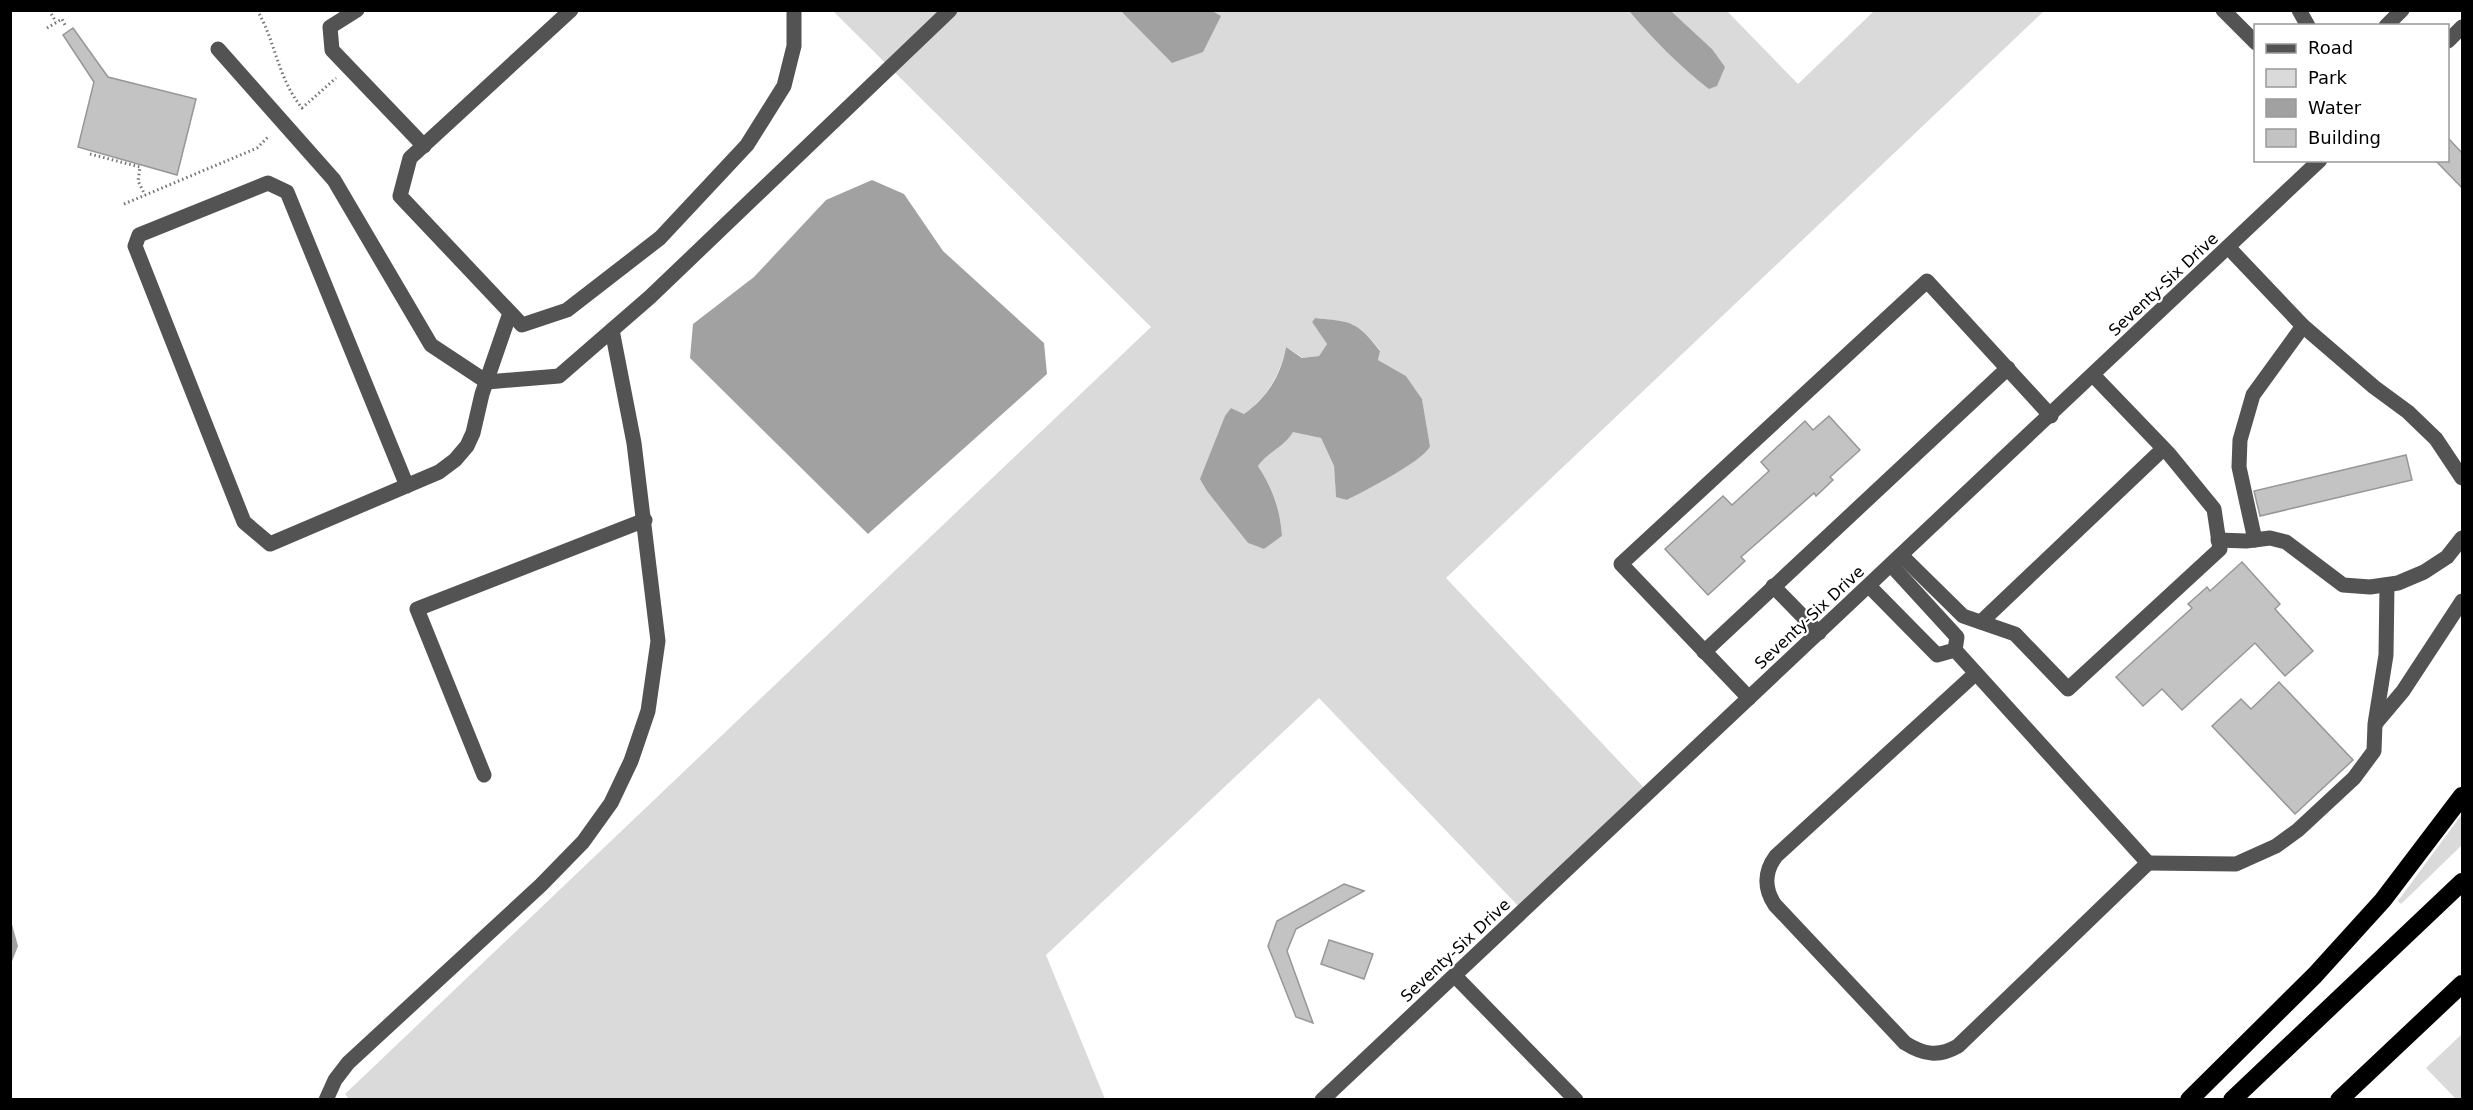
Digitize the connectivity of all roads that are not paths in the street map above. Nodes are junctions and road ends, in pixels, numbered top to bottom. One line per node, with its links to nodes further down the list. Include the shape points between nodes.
1 (357, 10): 14 (street, via 330,27 332,50)
2 (571, 10): 14 (street)
3 (794, 10): 17 (street, via 794,46 784,86 747,145 660,238 567,310 522,325)
4 (950, 10): 19 (street)
5 (2223, 10): 12 (street)
6 (2299, 10): 8 (street)
7 (2402, 10): 9 (street)
8 (2307, 24)
9 (2388, 24)
10 (2463, 27): 11 (street)
11 (2449, 40)
12 (2254, 41)
13 (219, 49): 22 (street, via 334,180 431,345)
14 (424, 146): 17 (street, via 410,158 400,196)
15 (2318, 162): 16 (street, Seventy-Six Drive)
16 (2228, 247): 18 (street); 21 (street, Seventy-Six Drive)
17 (510, 313): 22 (street)
18 (2303, 326): 25 (street, via 2408,412 2436,439); 30 (street, via 2253,395 2240,440 2239,467)
19 (612, 330): 22 (street, via 559,376); 27 (street)
20 (2008, 368): 23 (street); 33 (street); 39 (street, via 1927,281 1621,564)
21 (2093, 375): 23 (street, Seventy-Six Drive); 24 (street)
22 (487, 382): 26 (street, via 467,446 439,472)
23 (2051, 416): 31 (street, Seventy-Six Drive)
24 (2163, 448): 29 (street, via 2214,509); 36 (street)
25 (2463, 478)
26 (407, 486): 26 (street, via 270,544 244,522 135,246 139,235 268,183 287,192)
27 (645, 520): 43 (street, via 417,609); 49 (street, via 658,641 648,711 631,761 610,803 583,843 541,885 348,1063)
28 (2463, 538): 32 (street, via 2447,557 2424,572)
29 (2218, 540): 30 (street); 36 (street, via 2220,549 2068,689 2015,634)
30 (2254, 540): 32 (street, via 2286,542 2343,585)
31 (1896, 560): 34 (street, Seventy-Six Drive); 36 (street, via 1963,616); 38 (street, via 1957,637)
32 (2387, 585): 42 (street, via 2386,655)
33 (1773, 586): 37 (street); 39 (street)
34 (1869, 586): 37 (street, Seventy-Six Drive); 38 (street, via 1937,655)
35 (2463, 601): 42 (street, via 2403,691)
36 (1981, 622)
37 (1819, 633): 41 (street, Seventy-Six Drive)
38 (1955, 650): 40 (street)
39 (1704, 652): 41 (street)
40 (1976, 674): 45 (street); 45 (street, via 1776,856 1768,866 1766,878 1769,897 1775,905 1905,1043 1922,1052 1942,1054 1958,1046)
41 (1749, 699): 47 (street, Seventy-Six Drive)
42 (2375, 724): 45 (street, via 2374,751 2354,778 2276,846 2236,864)
43 (484, 775)
44 (2463, 796): 52 (highway, via 2376,908 2315,975)
45 (2148, 863)
46 (2463, 882): 53 (highway)
47 (1455, 976): 50 (street, Seventy-Six Drive); 51 (street)
48 (2463, 984): 54 (highway)
49 (326, 1100)
50 (1322, 1100)
51 (1576, 1100)
52 (2189, 1100)
53 (2232, 1100)
54 (2339, 1100)

